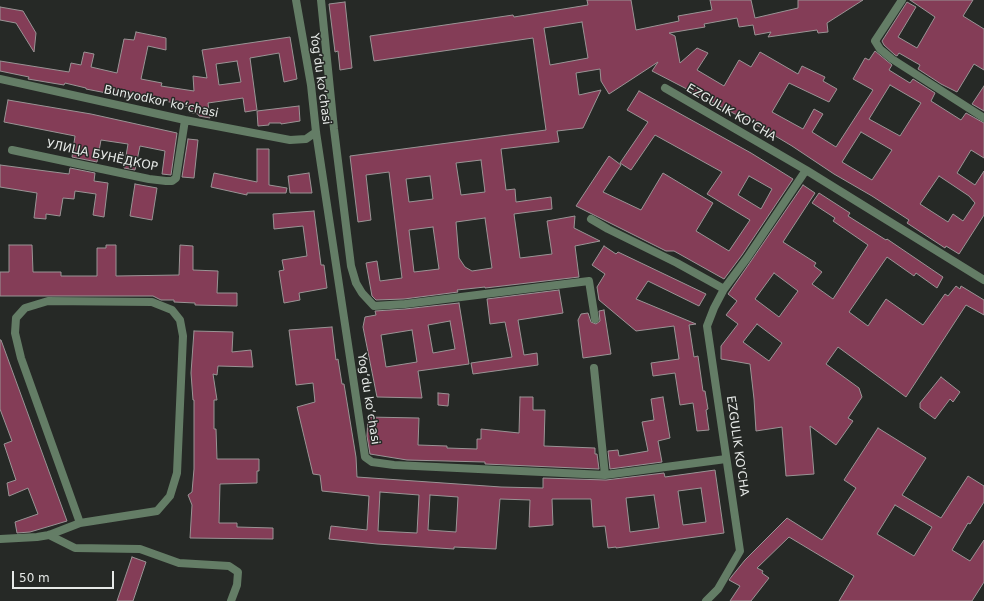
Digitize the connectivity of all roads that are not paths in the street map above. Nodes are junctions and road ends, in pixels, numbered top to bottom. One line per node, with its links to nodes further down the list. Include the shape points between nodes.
1 (296, 0): 8 (street, Yogʻdu koʻchasi, via 311,85)
2 (321, 0): 14 (street, Yogʻdu koʻchasi, via 351,266 362,293 374,306 589,281)
3 (902, 0): 6 (street, via 875,41 892,59)
4 (0, 79): 7 (street, Bunyodkor koʻchasi)
5 (665, 88): 10 (street, EZGULIK KO'CHA)
6 (984, 118)
7 (186, 120): 8 (street, Bunyodkor koʻchasi, via 290,140 306,139); 9 (street, УЛИЦА БУНЁДКОР, via 176,178 172,181 149,179)
8 (316, 132): 17 (street, Yogʻdu koʻchasi, via 365,457 372,462 394,465)
9 (12, 150)
10 (806, 170): 12 (street, EZGULIK KO'CHA); 13 (street, EZGULIK KO'CHA)
11 (591, 219): 13 (street)
12 (984, 280)
13 (724, 289): 16 (street, EZGULIK KO'CHA, via 707,326)
14 (595, 319)
15 (594, 368): 17 (street)
16 (726, 459): 17 (street); 22 (street, EZGULIK KO'CHA, via 740,551 718,589)
17 (605, 475)
18 (80, 524): 18 (street, via 157,511 170,496 177,473 183,336 180,320 172,310 152,302 48,301 25,308 16,318 15,333 21,358); 19 (street)
19 (49, 535): 20 (street); 21 (street, via 75,548 140,550 179,563 229,566 238,572 237,585)
20 (0, 539)
21 (231, 601)
22 (706, 601)

